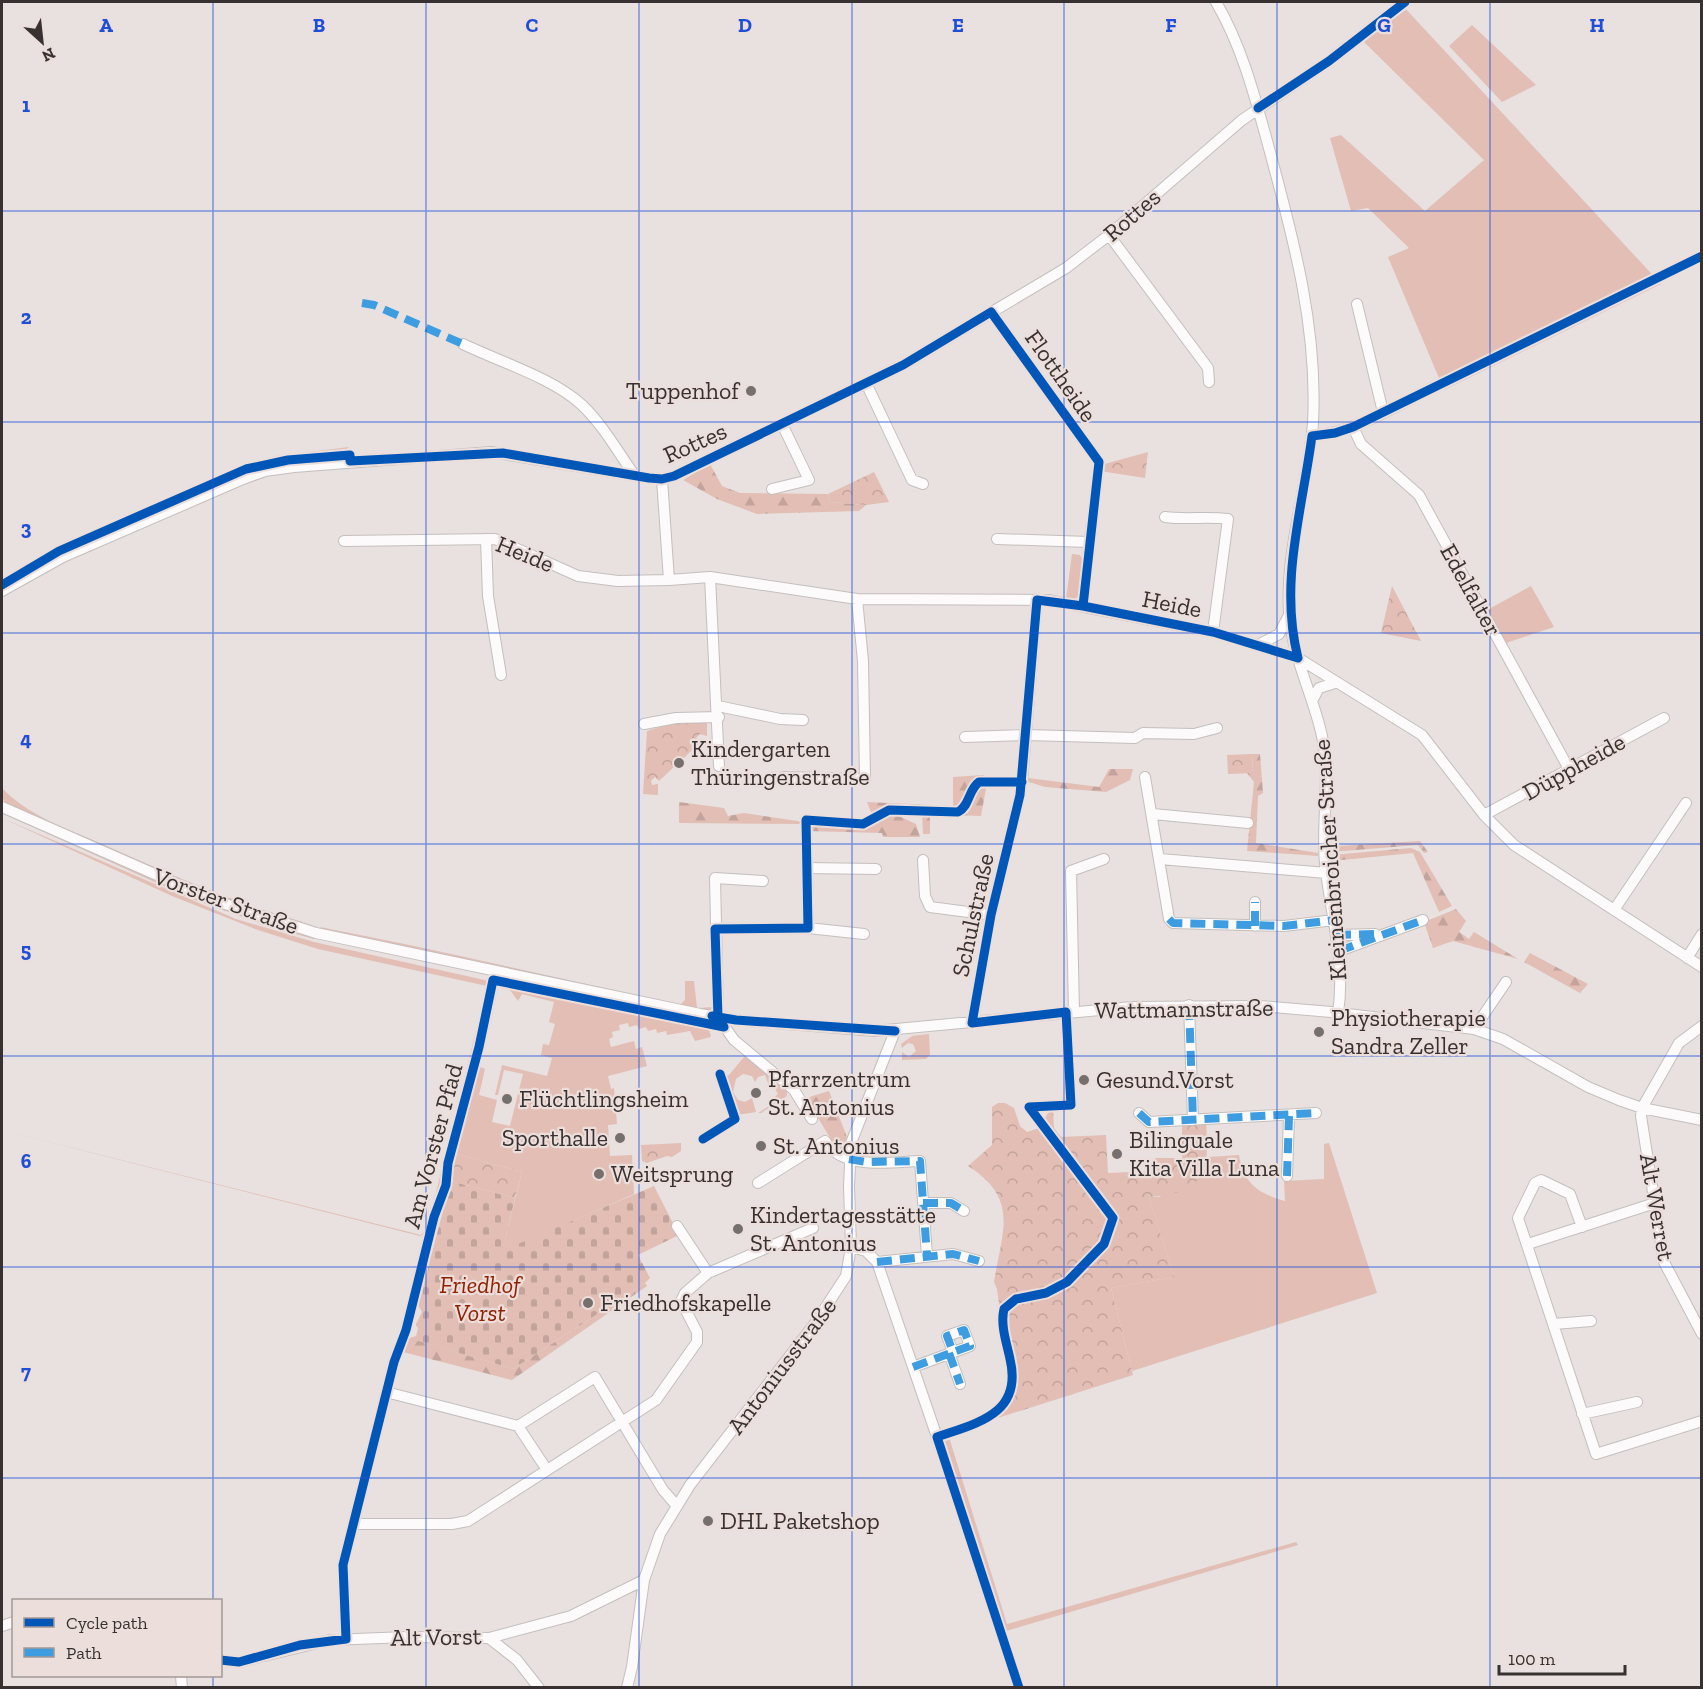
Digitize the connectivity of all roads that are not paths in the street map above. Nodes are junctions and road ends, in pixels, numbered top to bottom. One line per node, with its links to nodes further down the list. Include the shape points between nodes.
1 (1216, 2): 3 (street, via 1238,46)
2 (1403, 2): 3 (street, Rottes, via 1329,62)
3 (1258, 108): 4 (street, Rottes); 14 (street, Kleinenbroicher Straße, via 1303,284 1313,377)
4 (1109, 235): 6 (street, Rottes, via 1066,268); 8 (street, via 1208,368)
5 (1357, 304): 11 (street)
6 (991, 312): 9 (street, Rottes); 15 (street, Flottheide)
7 (463, 344): 16 (street, via 575,399 595,419)
8 (1209, 382)
9 (866, 383): 12 (street, Rottes); 18 (street, via 912,480)
10 (1437, 386): 11 (street)
11 (1383, 412): 13 (street)
12 (782, 424): 17 (street, Rottes); 19 (street, via 809,480)
13 (1353, 427): 14 (street); 47 (street, Edelfalter, via 1361,444 1419,495)
14 (1312, 436): 32 (street, Kleinenbroicher Straße, via 1290,575)
15 (1099, 462)
16 (635, 476): 17 (street, Rottes); 28 (street, Rottes, via 503,453 294,466 256,474 63,557)
17 (662, 479): 27 (street)
18 (924, 484)
19 (772, 489)
20 (1165, 517): 33 (street, via 1228,519)
21 (1092, 521): 25 (street)
22 (486, 539): 24 (street, Heide); 27 (street, Heide, via 495,539 578,576 618,581); 36 (street, via 488,596)
23 (997, 539): 25 (street)
24 (344, 541)
25 (1089, 542): 31 (street)
26 (710, 577): 27 (street, Heide); 29 (street, Heide); 39 (street)
27 (669, 580)
28 (2, 591)
29 (857, 599): 30 (street, Heide); 48 (street, via 864,681 865,779)
30 (1037, 600): 31 (street, Heide); 44 (street)
31 (1083, 606): 33 (street, Heide)
32 (1289, 615): 34 (street, via 1279,634); 35 (street, Kleinenbroicher Straße)
33 (1213, 632): 34 (street, Heide)
34 (1260, 645): 35 (street, Heide)
35 (1298, 658): 37 (street, Heide); 38 (street, Kleinenbroicher Straße)
36 (501, 675)
37 (1335, 683): 38 (street, via 1319,688); 55 (street, Heide, via 1422,735)
38 (1312, 701): 61 (street, Kleinenbroicher Straße, via 1326,761)
39 (718, 712): 41 (street); 42 (street); 46 (street)
40 (1664, 718): 47 (street, Düppheide)
41 (803, 720)
42 (644, 724)
43 (1217, 728): 44 (street, via 1194,734 1143,733 1135,738)
44 (1026, 735): 45 (street); 50 (street)
45 (964, 737)
46 (720, 766)
47 (1569, 769): 55 (street, Düppheide)
48 (783, 777)
49 (1145, 777): 53 (street)
50 (1022, 782)
51 (1686, 803): 64 (street)
52 (2, 807): 77 (street, Vorster Straße, via 189,891 257,916 316,933)
53 (1153, 814): 56 (street); 59 (street)
54 (1015, 815): 65 (street, Schulstraße)
55 (1484, 815): 64 (street, Heide, via 1524,852)
56 (1248, 823)
57 (923, 860): 65 (street, via 925,896 930,907)
58 (1104, 860): 82 (street, via 1071,871)
59 (1160, 860): 61 (street); 68 (street, via 1169,919 1173,923)
60 (876, 868): 69 (street, via 807,868)
61 (1327, 873): 66 (street, Kleinenbroicher Straße)
62 (763, 880): 70 (street, via 716,878)
63 (1255, 902): 68 (street)
64 (1614, 910): 76 (street, Heide)
65 (991, 915): 85 (street, Schulstraße)
66 (1334, 920): 68 (street); 74 (street, Kleinenbroicher Straße)
67 (1423, 920): 72 (street)
68 (1255, 926)
69 (808, 928): 70 (street); 71 (street)
70 (715, 929): 84 (street)
71 (864, 934)
72 (1384, 934): 74 (street); 75 (street)
73 (1701, 934): 76 (street)
74 (1336, 935): 75 (street, Kleinenbroicher Straße)
75 (1339, 951): 83 (street, Kleinenbroicher Straße)
76 (1687, 958): 78 (street, Heide)
77 (461, 964): 79 (street, Wattmannstraße)
78 (1701, 967)
79 (495, 972): 84 (street, Wattmannstraße); 113 (street, Am Vorster Pfad, via 446,1185 434,1217)
80 (1506, 981): 87 (street)
81 (1189, 1005): 82 (street, Wattmannstraße); 83 (street, Wattmannstraße); 94 (street)
82 (1074, 1011): 85 (street, Wattmannstraße)
83 (1338, 1012): 87 (street, Wattmannstraße)
84 (718, 1017): 88 (street, Wattmannstraße); 93 (street, via 734,1040 794,1090)
85 (972, 1023): 88 (street, Wattmannstraße)
86 (1701, 1026): 89 (street, via 1678,1043)
87 (1474, 1029): 89 (street, Wattmannstraße, via 1503,1039 1605,1095)
88 (895, 1030): 96 (street, Antoniusstraße, via 853,1133)
89 (1642, 1108): 95 (street, Wattmannstraße); 100 (street, Alt Werret)
90 (1139, 1113): 94 (street, via 1149,1122)
91 (1316, 1113): 92 (street)
92 (1289, 1116): 94 (street); 97 (street)
93 (812, 1119)
94 (1193, 1120)
95 (1701, 1120)
96 (849, 1159): 98 (street, via 835,1154 825,1141); 99 (street, via 920,1161); 106 (street, Antoniusstraße)
97 (1287, 1176)
98 (758, 1183)
99 (923, 1203): 101 (street, via 951,1203); 107 (street)
100 (1655, 1203): 103 (street); 114 (street, Alt Werret, via 1664,1262)
101 (964, 1211)
102 (677, 1226): 110 (street)
103 (1582, 1227): 105 (street); 105 (street, via 1570,1194 1539,1180 1518,1218 1524,1242)
104 (813, 1228): 110 (street)
105 (1528, 1244): 112 (street)
106 (851, 1247): 109 (street, via 866,1251); 126 (street, Antoniusstraße, via 846,1276 835,1296)
107 (927, 1256): 108 (street, via 960,1255); 109 (street)
108 (979, 1261)
109 (877, 1262): 116 (street)
110 (708, 1274): 122 (street, via 681,1301 697,1332 697,1342 656,1400)
111 (1591, 1321): 112 (street)
112 (1554, 1324): 120 (street)
113 (406, 1330)
114 (1701, 1334)
115 (394, 1362): 118 (street)
116 (913, 1367): 117 (street, via 951,1353); 124 (street)
117 (960, 1384)
118 (386, 1392): 123 (street); 127 (street)
119 (1636, 1402): 120 (street)
120 (1582, 1414): 121 (street, via 1596,1454)
121 (1701, 1421)
122 (623, 1423): 123 (street, via 595,1377); 125 (street); 126 (street)
123 (518, 1426): 125 (street)
124 (937, 1437)
125 (547, 1470): 127 (street, via 463,1522)
126 (676, 1505): 128 (street, Antoniusstraße, via 660,1534)
127 (353, 1524): 130 (street, via 343,1564)
128 (644, 1580): 129 (street, Alt Vorst, via 571,1616); 133 (street, Antoniusstraße)
129 (489, 1638): 130 (street, Alt Vorst); 132 (street, via 517,1660)
130 (346, 1639): 131 (street, Alt Vorst, via 300,1645 239,1662)
131 (222, 1660)
132 (539, 1688)
133 (627, 1688)

